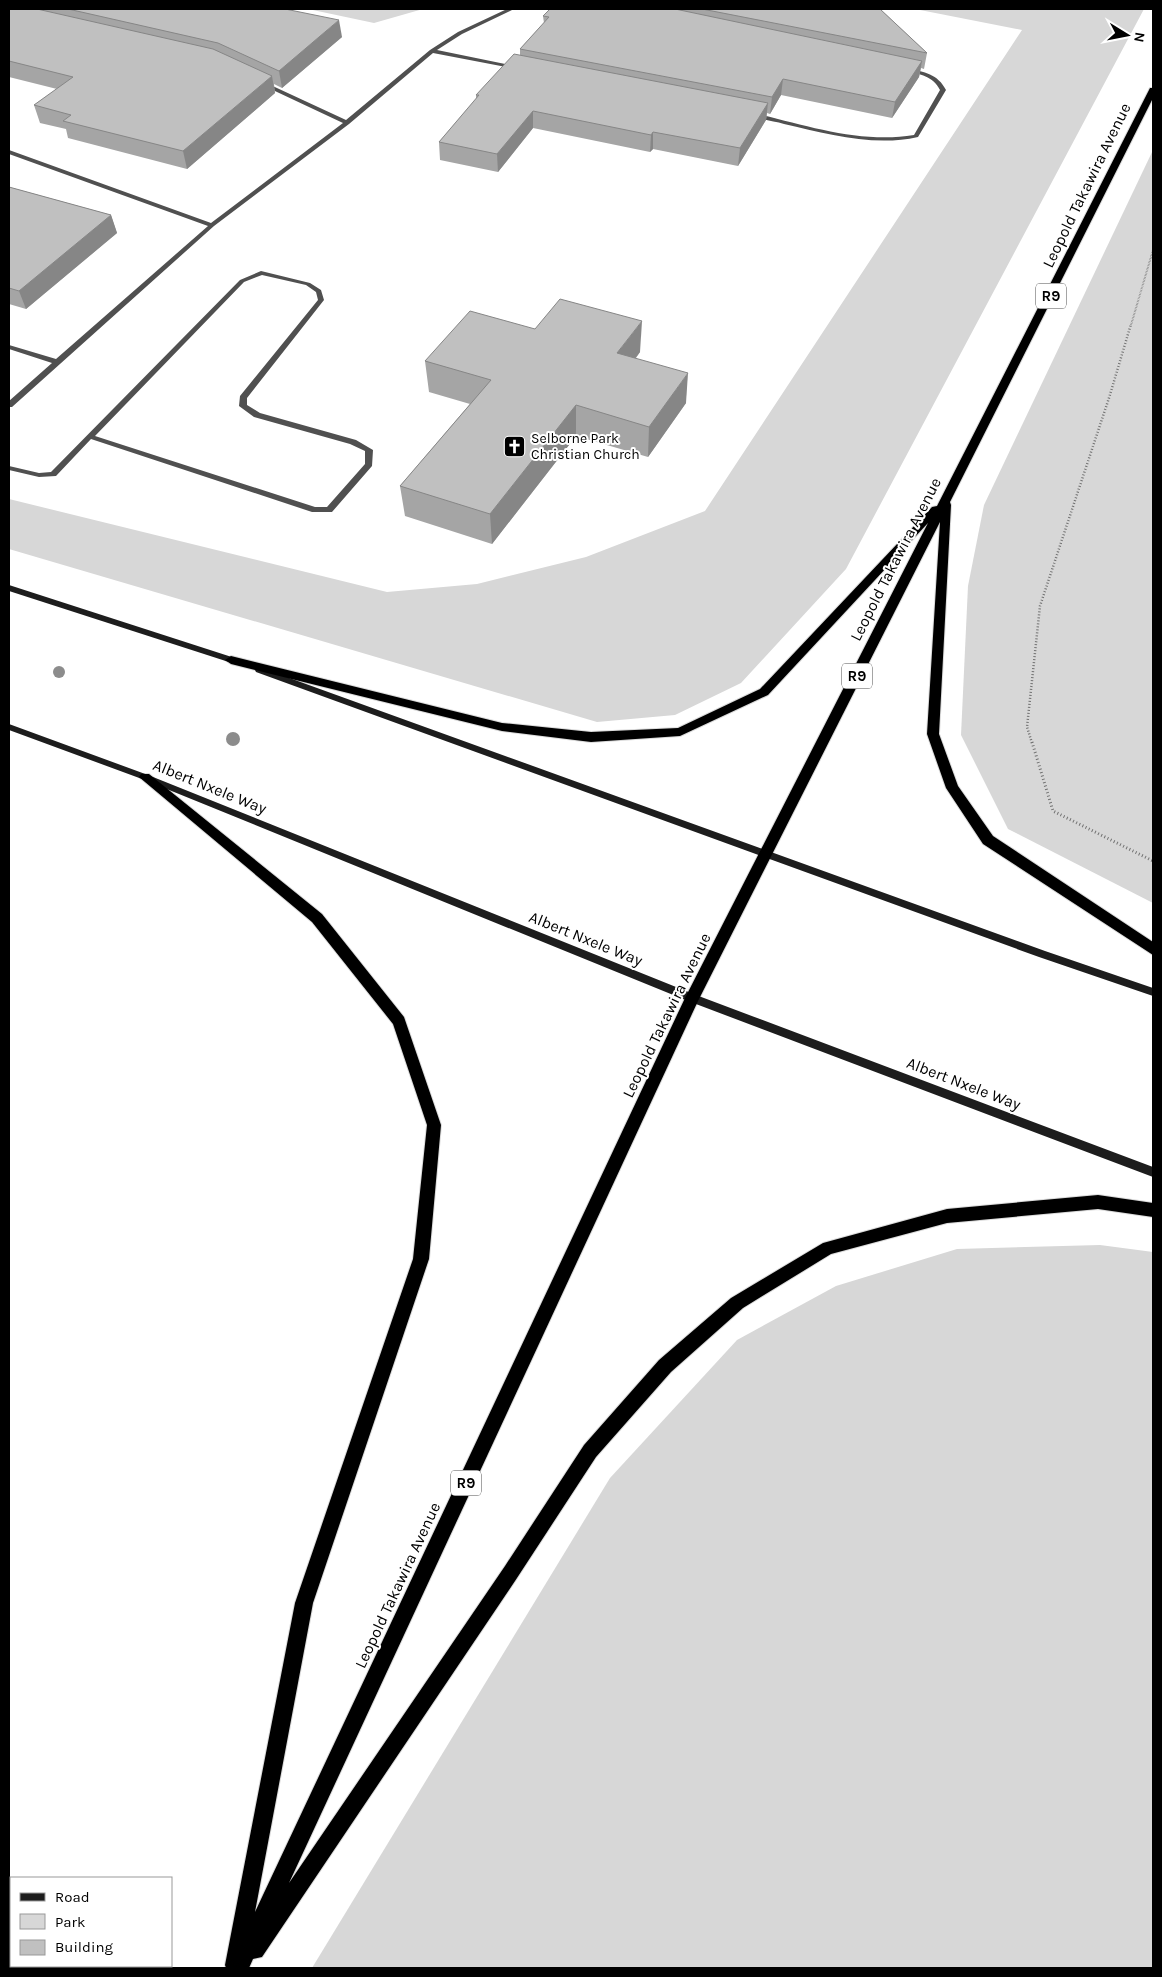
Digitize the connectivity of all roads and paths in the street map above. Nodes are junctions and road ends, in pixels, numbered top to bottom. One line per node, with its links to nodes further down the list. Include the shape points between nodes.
1 (511, 9): 2 (street, via 460,33)
2 (432, 51): 4 (street); 8 (street)
3 (898, 68): 7 (street, via 932,76 940,82 943,90 916,136 875,139)
4 (523, 69)
5 (253, 79): 8 (street)
6 (1153, 90): 17 (highway, Leopold Takawira Avenue / R9, via 1095,211)
7 (747, 114)
8 (347, 123): 10 (street)
9 (9, 152): 10 (street)
10 (212, 225): 13 (street)
11 (1153, 250): 23 (path, via 1109,398 1040,606 1027,727 1053,811)
12 (9, 347): 13 (street)
13 (57, 362): 14 (street)
14 (9, 405)
15 (91, 437): 15 (street, via 315,510 329,510 369,464 369,450 353,442 258,415 243,406 243,398 321,300 319,291 308,284 261,274 242,281); 16 (street, via 53,474 39,475)
16 (9, 468)
17 (946, 500): 19 (highway, via 764,692 680,732 591,737 502,727); 22 (highway, Leopold Takawira Avenue / R9); 24 (highway, via 933,734 952,788 988,840)
18 (9, 588): 19 (main road)
19 (231, 660): 22 (main road)
20 (9, 727): 21 (main road, Albert Nxele Way)
21 (145, 777): 26 (main road, Albert Nxele Way); 29 (highway, via 317,918 398,1021 434,1125 421,1259 304,1603)
22 (769, 853): 25 (main road); 26 (highway, Leopold Takawira Avenue / R9)
23 (1153, 861)
24 (1153, 949)
25 (1153, 992)
26 (692, 998): 27 (main road, Albert Nxele Way); 30 (highway, Leopold Takawira Avenue / R9)
27 (1153, 1172)
28 (1153, 1210): 30 (highway, via 1098,1202 947,1216 828,1248 737,1303 665,1366 590,1451)
29 (234, 1968)
30 (241, 1968)

